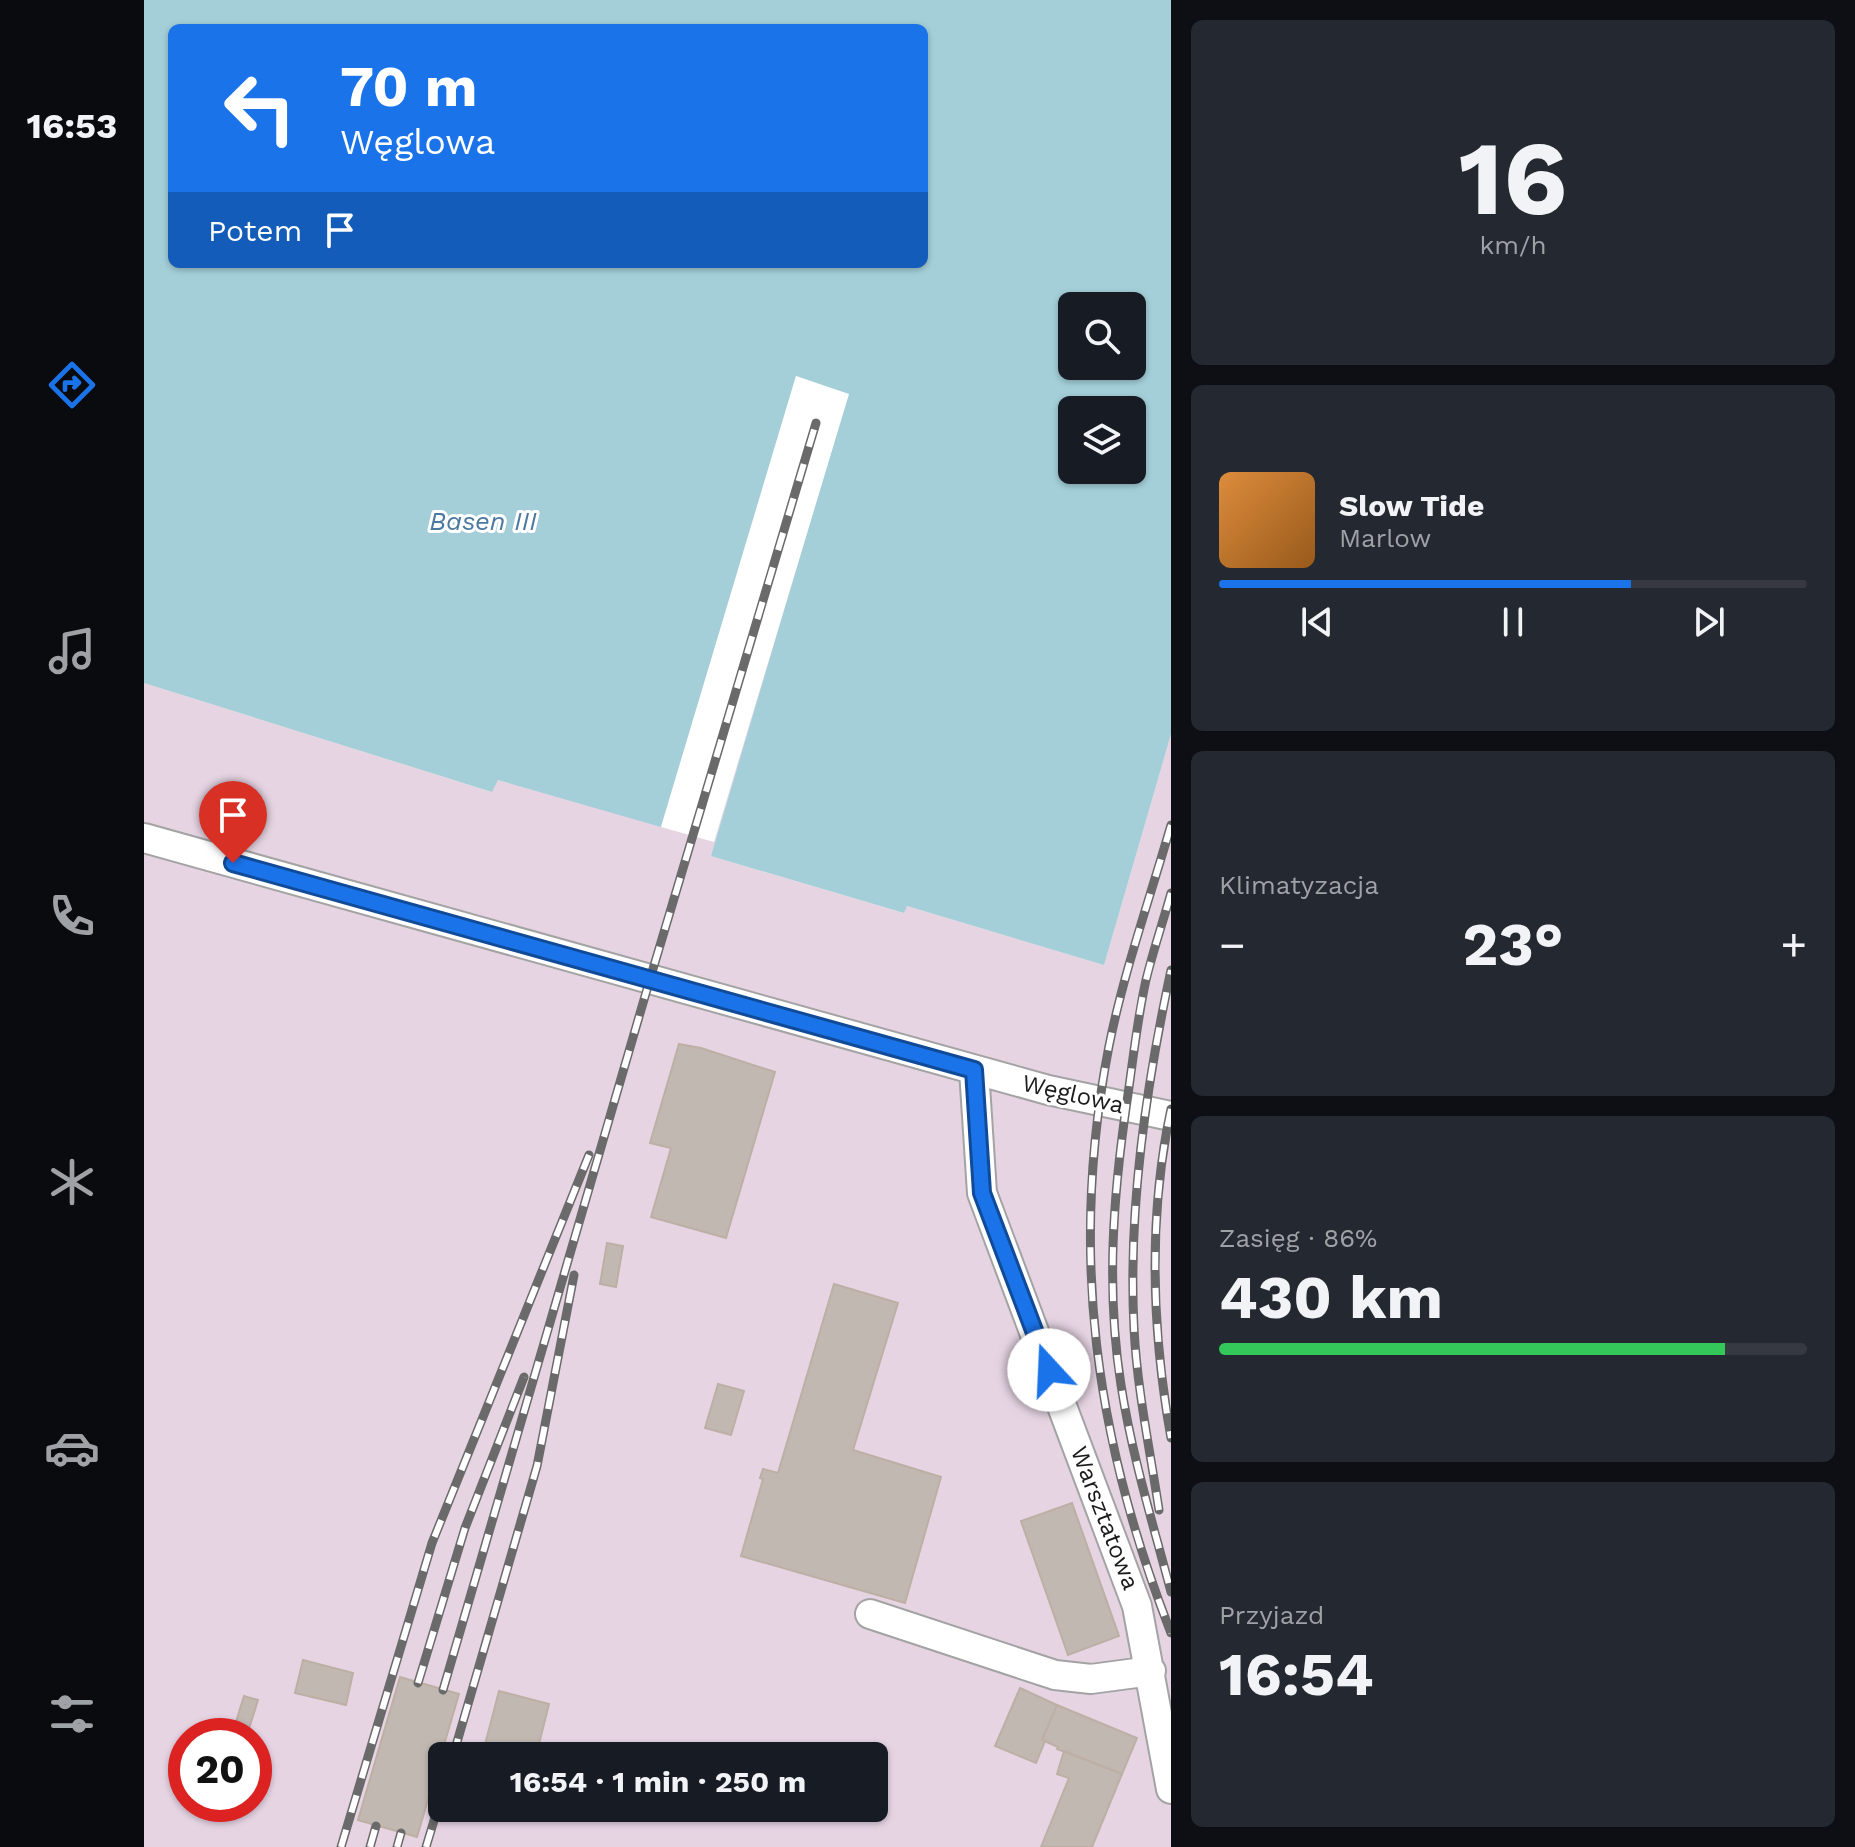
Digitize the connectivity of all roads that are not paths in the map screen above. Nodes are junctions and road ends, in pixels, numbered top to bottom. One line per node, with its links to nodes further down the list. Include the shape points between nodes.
1 (144, 838): 2 (lane, Węglowa)
2 (974, 1070): 3 (lane, Węglowa); 5 (lane, Warsztatowa, via 982,1193 1137,1606)
3 (1171, 1116)
4 (870, 1614): 5 (lane, via 1055,1675 1091,1679)
5 (1151, 1671): 6 (lane, Warsztatowa)
6 (1171, 1789)

